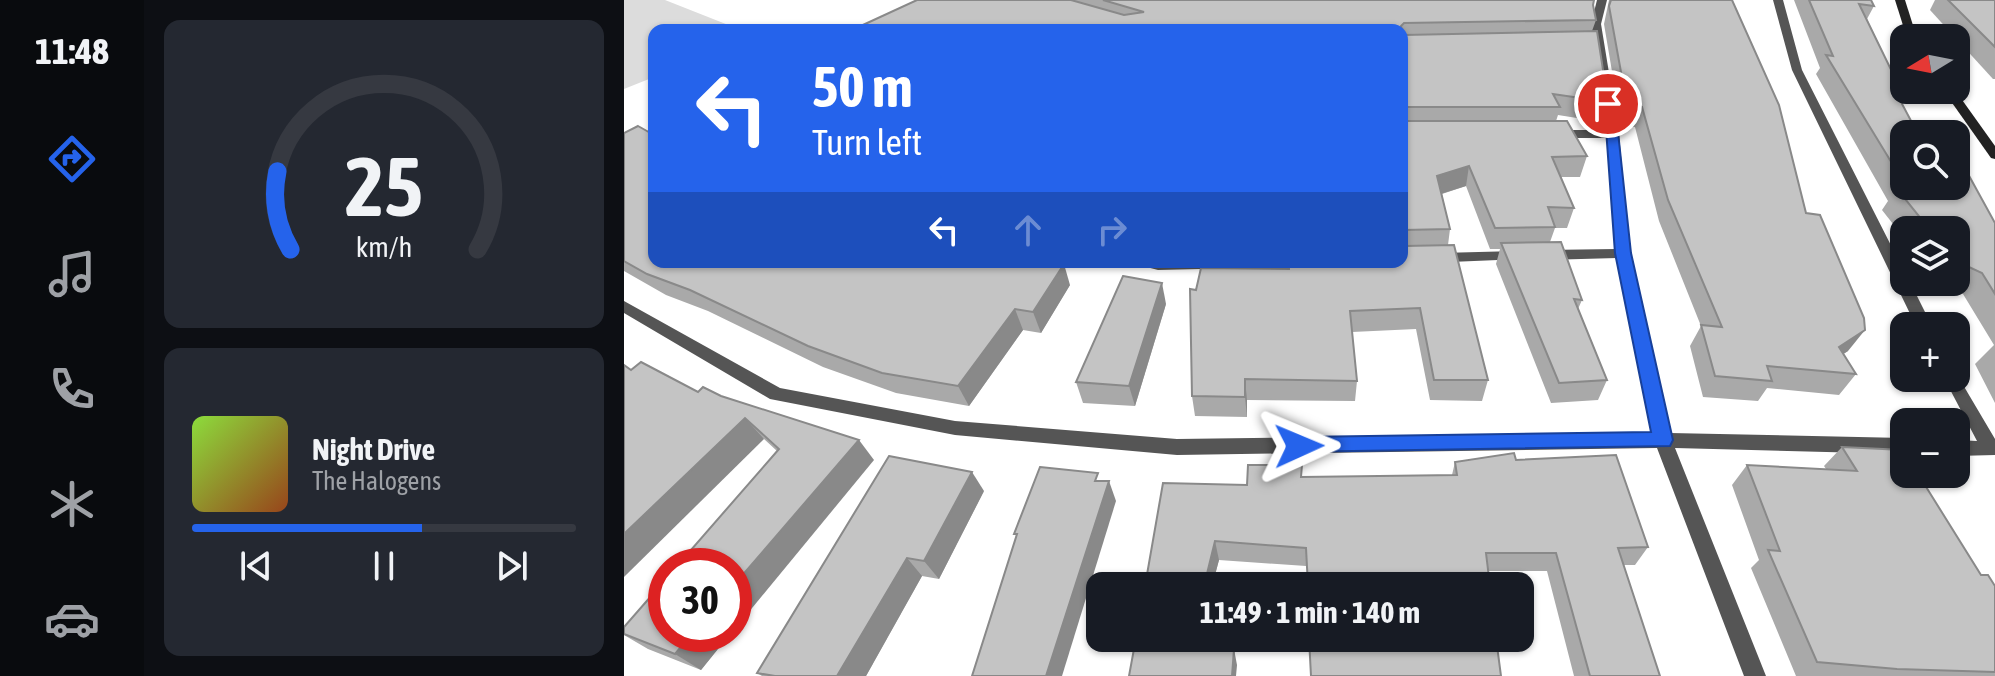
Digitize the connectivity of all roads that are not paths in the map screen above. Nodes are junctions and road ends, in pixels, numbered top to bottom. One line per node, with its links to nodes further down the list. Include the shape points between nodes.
1 (1602, 0): 7 (street, via 1591,44)
2 (1778, 0): 12 (street, via 1797,70)
3 (1900, 0): 4 (street)
4 (1908, 24)
5 (1959, 104): 8 (street)
6 (1538, 134): 7 (street)
7 (1613, 134): 9 (street)
8 (1995, 155)
9 (1623, 253): 10 (street); 14 (street)
10 (1408, 259)
11 (624, 306): 14 (street, via 776,394 955,428 1177,447)
12 (1917, 312)
13 (1970, 411): 16 (street, via 1991,449)
14 (1663, 440): 15 (street); 17 (street)
15 (1890, 446)
16 (1970, 448)
17 (1755, 676)

